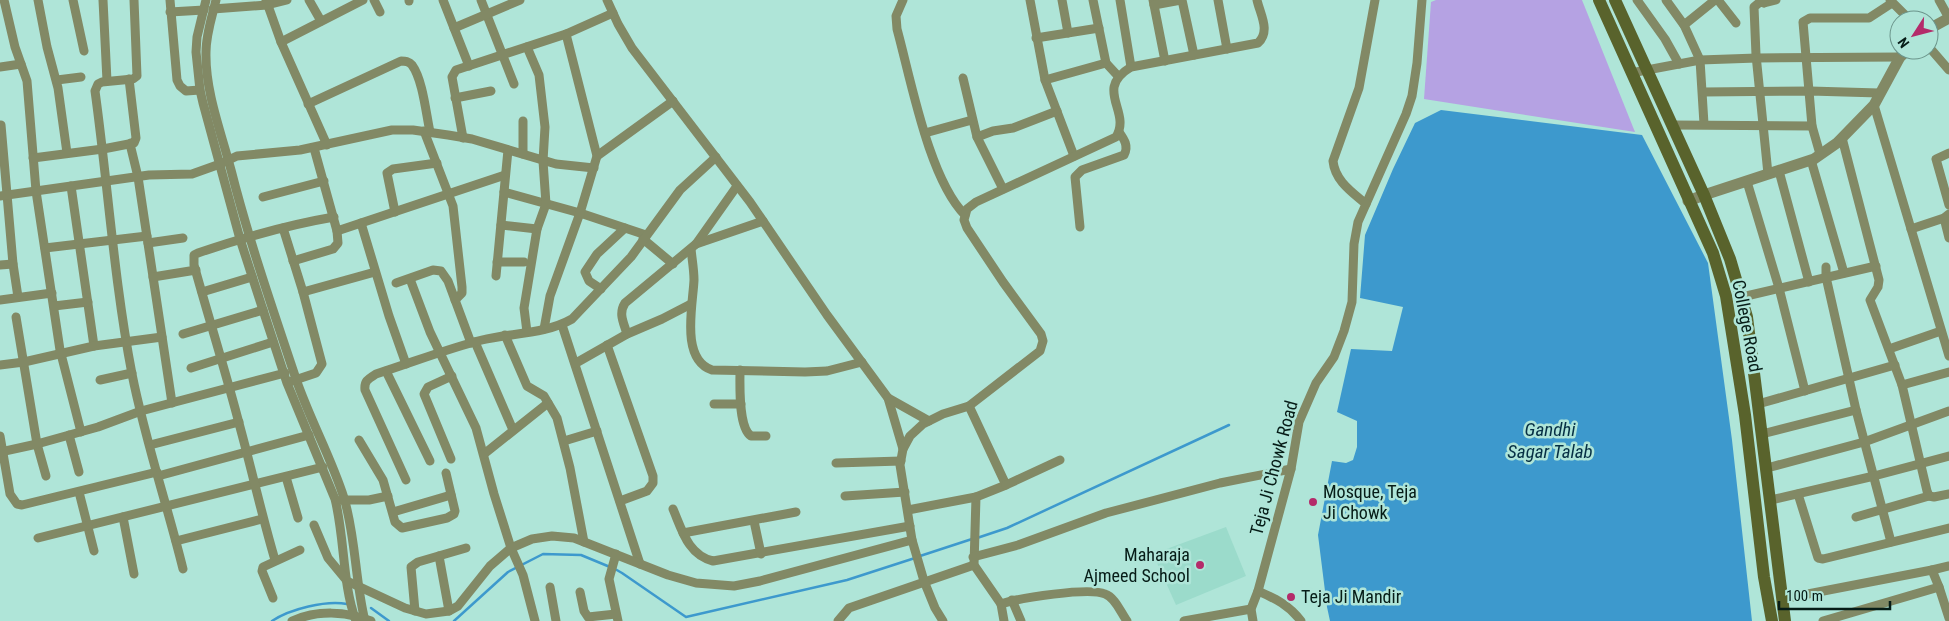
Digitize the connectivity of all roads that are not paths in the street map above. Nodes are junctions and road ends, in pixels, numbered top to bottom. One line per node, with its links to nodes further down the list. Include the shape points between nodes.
1 (4, 0): 66 (street)
2 (38, 0): 77 (street)
3 (73, 0): 55 (street)
4 (103, 0): 80 (street)
5 (134, 0): 78 (street, via 138,73 135,79)
6 (170, 0): 39 (street)
7 (206, 0): 38 (street)
8 (287, 0): 36 (street)
9 (309, 0): 44 (street)
10 (363, 0): 44 (street)
11 (374, 0): 40 (street)
12 (444, 0): 47 (street)
13 (481, 0): 42 (street)
14 (520, 0): 42 (street)
15 (607, 0): 41 (street)
16 (903, 0): 101 (street, via 896,16 897,29)
17 (1030, 0): 51 (street)
18 (1062, 0): 49 (street)
19 (1093, 0): 48 (street)
20 (1120, 0): 70 (street)
21 (1181, 0): 34 (street); 57 (street)
22 (1218, 0): 54 (street)
23 (1257, 0): 54 (street, via 1265,28 1262,39 1250,46)
24 (1375, 0): 141 (street, via 1359,88 1333,161 1340,180)
25 (1422, 0): 141 (street, Teja Ji Chowk Road, via 1412,96)
26 (1599, 0): 73 (main road, College Road)
27 (1615, 0): 71 (main road, College Road)
28 (1637, 0): 67 (street)
29 (1666, 0): 46 (street)
30 (1716, 0): 45 (street); 46 (street)
31 (1776, 0): 33 (street)
32 (1939, 0): 43 (street)
33 (1763, 1): 59 (street, via 1754,7)
34 (1153, 2): 64 (street)
35 (1891, 2): 60 (street, via 1870,18 1805,19)
36 (267, 3): 37 (street); 52 (street)
37 (215, 5): 121 (street, via 207,39 206,65)
38 (204, 10): 39 (street); 82 (street, via 196,52)
39 (170, 12): 82 (street, via 180,86 186,91)
40 (380, 12)
41 (613, 13): 50 (street); 89 (street, via 632,48)
42 (488, 14): 47 (street); 56 (street)
43 (1949, 18)
44 (321, 21): 52 (street)
45 (1736, 23)
46 (1684, 25): 62 (street)
47 (454, 28): 68 (street)
48 (1099, 28): 49 (street); 65 (street)
49 (1068, 32): 51 (street)
50 (566, 34): 53 (street); 115 (street)
51 (1036, 38): 79 (street)
52 (280, 42): 90 (street)
53 (527, 47): 56 (street); 120 (street, via 539,75 544,127)
54 (1227, 49): 57 (street)
55 (84, 51)
56 (503, 55): 68 (street); 81 (street)
57 (1194, 55): 64 (street)
58 (1889, 55): 60 (street)
59 (1757, 58): 60 (street); 62 (street); 84 (street)
60 (1805, 59): 85 (street)
61 (1939, 59): 72 (street)
62 (1700, 60): 67 (street); 86 (street)
63 (1900, 60): 87 (street)
64 (1165, 61): 70 (street)
65 (1106, 63): 75 (street); 79 (street)
66 (21, 64): 69 (street); 119 (street, via 28,92)
67 (1680, 64): 71 (street)
68 (469, 66): 88 (street, via 453,73)
69 (0, 67)
70 (1131, 67): 75 (street)
71 (1648, 69): 73 (street); 97 (main road, College Road)
72 (1949, 70)
73 (1631, 73): 139 (main road, College Road)
74 (82, 76): 77 (street)
75 (1118, 76): 102 (street, via 1113,89)
76 (962, 78): 93 (street)
77 (57, 80): 111 (street)
78 (129, 80): 80 (street); 106 (street, via 136,138)
79 (1045, 80): 92 (street)
80 (107, 81): 109 (street, via 98,84 96,91)
81 (514, 84)
82 (200, 90): 121 (street)
83 (491, 91): 88 (street)
84 (1759, 91): 85 (street); 86 (street); 98 (street)
85 (1810, 91): 87 (street); 99 (street)
86 (1703, 92): 95 (street)
87 (1879, 94): 91 (street)
88 (455, 98): 103 (street)
89 (673, 101): 115 (street); 117 (street)
90 (308, 104): 100 (street, via 406,61 413,67 420,86); 107 (street)
91 (1874, 105): 105 (street); 155 (street)
92 (1057, 111): 104 (street); 116 (street)
93 (972, 120): 101 (street); 104 (street)
94 (523, 121): 113 (street)
95 (1704, 124): 97 (street); 98 (street)
96 (1, 125): 114 (street)
97 (1672, 125): 137 (main road, College Road)
98 (1762, 125): 99 (street); 124 (street)
99 (1812, 126): 118 (street)
100 (427, 132): 103 (street); 107 (street, via 392,130); 122 (street)
101 (925, 132): 145 (street, via 949,194)
102 (1119, 132): 116 (street, via 1109,142); 151 (street, via 1126,144 1124,155 1082,170 1075,177)
103 (463, 138): 110 (street)
104 (977, 138): 132 (street)
105 (1842, 138): 118 (street); 172 (street)
106 (130, 144): 109 (street); 126 (street)
107 (327, 145): 108 (street)
108 (314, 148): 121 (street, via 244,154); 127 (street)
109 (103, 149): 111 (street); 128 (street)
110 (508, 150): 113 (street); 125 (street)
111 (67, 153): 119 (street)
112 (1949, 153): 142 (street, via 1936,161)
113 (523, 154): 120 (street)
114 (2, 156): 136 (street)
115 (598, 156): 123 (street)
116 (1074, 156): 132 (street)
117 (716, 157): 130 (street); 158 (street, via 680,190)
118 (1816, 157): 124 (street); 176 (street)
119 (34, 158): 133 (street)
120 (543, 160): 123 (street); 140 (street)
121 (224, 162): 126 (street, via 181,176); 157 (street)
122 (436, 164): 135 (street); 143 (street, via 394,169 387,173)
123 (594, 168): 144 (street)
124 (1773, 173): 137 (street); 182 (street)
125 (506, 175): 134 (street); 135 (street)
126 (138, 177): 128 (street); 161 (street)
127 (324, 181): 138 (street); 147 (street)
128 (106, 182): 129 (street); 162 (street)
129 (71, 186): 133 (street); 163 (street)
130 (738, 186): 148 (street); 164 (street)
131 (1748, 186): 184 (street)
132 (1003, 190): 145 (street, via 976,202)
133 (36, 191): 136 (street); 165 (street)
134 (504, 192): 140 (street); 150 (street)
135 (449, 194): 143 (street); 192 (street, via 456,216 462,287 462,293)
136 (4, 195): 169 (street)
137 (1704, 195): 139 (street); 190 (main road, College Road)
138 (263, 197)
139 (1688, 201): 362 (main road, College Road, via 1713,253 1726,296)
140 (546, 204): 144 (street); 154 (street)
141 (1366, 204): 275 (street, Teja Ji Chowk Road, via 1354,244 1352,302 1344,331 1334,357 1316,383 1299,422)
142 (1949, 206)
143 (395, 212): 149 (street)
144 (580, 213): 153 (street); 200 (street, via 550,296)
145 (965, 215): 242 (street, via 967,228 1043,341 1040,351)
146 (1946, 216): 155 (street); 160 (street)
147 (334, 217): 152 (street); 156 (street)
148 (763, 221): 164 (street); 218 (street)
149 (361, 223): 156 (street); 175 (street)
150 (501, 225): 154 (street); 167 (street)
151 (1080, 227)
152 (283, 228): 157 (street); 166 (street)
153 (624, 228): 158 (street); 185 (street, via 597,254 585,272 589,282)
154 (537, 229): 202 (street, via 524,308)
155 (1911, 229): 201 (street)
156 (338, 231): 166 (street, via 338,243 333,249)
157 (244, 237): 174 (street, via 198,253 194,256); 179 (street); 232 (street)
158 (644, 237): 170 (street); 185 (street, via 631,257)
159 (183, 238): 161 (street)
160 (1949, 238)
161 (147, 239): 162 (street); 177 (street)
162 (113, 241): 163 (street); 207 (street)
163 (80, 244): 165 (street); 193 (street)
164 (693, 247): 170 (street); 194 (street)
165 (45, 248): 188 (street)
166 (293, 261): 187 (street)
167 (497, 262): 168 (street); 178 (street)
168 (524, 262)
169 (13, 264): 171 (street); 189 (street)
170 (673, 264): 204 (street, via 621,309)
171 (0, 265)
172 (1876, 266): 176 (street); 212 (street, via 1880,283 1870,300)
173 (1826, 267): 180 (street)
174 (196, 270): 177 (street); 186 (street)
175 (375, 272): 187 (street); 220 (street)
176 (1844, 273): 180 (street)
177 (153, 276): 205 (street)
178 (496, 276)
179 (252, 277): 186 (street); 196 (street)
180 (1826, 277): 182 (street); 230 (street)
181 (410, 279): 183 (street); 192 (street, via 438,270 444,275); 214 (street)
182 (1809, 282): 184 (street)
183 (396, 283)
184 (1779, 288): 190 (street); 235 (street)
185 (600, 289): 199 (street, via 572,319)
186 (202, 292): 198 (street)
187 (303, 292): 232 (street, via 322,364 316,373)
188 (52, 293): 189 (street); 195 (street)
189 (18, 297): 191 (street)
190 (1742, 297): 241 (main road, College Road)
191 (0, 300)
192 (455, 300): 209 (street)
193 (88, 302): 195 (street); 211 (street)
194 (691, 304): 204 (street); 224 (street, via 691,333 699,363 712,370)
195 (54, 306): 213 (street)
196 (263, 310): 198 (street); 208 (street)
197 (16, 317): 217 (street)
198 (212, 324): 203 (street); 216 (street)
199 (562, 325): 200 (street); 219 (street)
200 (544, 329): 202 (street)
201 (1941, 330): 212 (street); 215 (street)
202 (527, 332): 206 (street)
203 (183, 334)
204 (628, 334): 210 (street)
205 (162, 336): 207 (street); 237 (street)
206 (505, 336): 209 (street); 238 (street, via 527,386 540,392)
207 (128, 340): 211 (street); 227 (street)
208 (273, 342): 216 (street); 228 (street)
209 (473, 343): 214 (street); 249 (street)
210 (607, 345): 219 (street); 297 (street, via 653,483 647,491)
211 (94, 346): 213 (street)
212 (1889, 349): 222 (street)
213 (61, 353): 217 (street); 251 (street)
214 (441, 353): 220 (street); 229 (street)
215 (1949, 356)
216 (222, 359): 223 (street); 234 (street)
217 (24, 362): 221 (street); 260 (street)
218 (862, 362): 224 (street, via 828,371); 236 (street)
219 (576, 363): 250 (street)
220 (406, 364): 225 (street)
221 (0, 365)
222 (1895, 365): 230 (street); 233 (street)
223 (190, 368)
224 (740, 370): 240 (street)
225 (386, 371): 269 (street); 282 (street, via 367,379 365,390)
226 (1949, 372): 233 (street)
227 (132, 373): 231 (street); 244 (street)
228 (285, 373): 232 (street); 234 (street)
229 (452, 376): 265 (street, via 474,422); 267 (street, via 428,387 424,394)
230 (1849, 379): 235 (street); 243 (street)
231 (100, 380)
232 (292, 381): 254 (street); 295 (street, via 332,463)
233 (1902, 385): 248 (street)
234 (230, 388): 237 (street); 247 (street)
235 (1805, 391): 241 (street)
236 (888, 398): 246 (street); 262 (street)
237 (172, 403): 244 (street)
238 (548, 403): 249 (street); 258 (street)
239 (714, 404): 240 (street)
240 (741, 404): 256 (street, via 747,433)
241 (1758, 404): 252 (main road, College Road)
242 (969, 406): 246 (street); 284 (street)
243 (1856, 410): 252 (street); 259 (street)
244 (141, 411): 251 (street); 261 (street)
245 (1949, 411): 248 (street)
246 (929, 421): 262 (street, via 910,436)
247 (239, 422): 261 (street); 264 (street)
248 (1912, 425): 259 (street); 271 (street)
249 (513, 430): 265 (street)
250 (597, 431): 258 (street); 297 (street)
251 (81, 432): 253 (street)
252 (1762, 434): 274 (main road, College Road)
253 (69, 435): 260 (street); 276 (street)
254 (309, 435): 264 (street); 273 (street)
255 (0, 436): 263 (street)
256 (766, 436)
257 (359, 440): 290 (street, via 383,480)
258 (564, 441): 316 (street)
259 (1864, 442): 274 (street); 280 (street)
260 (37, 444): 263 (street); 279 (street)
261 (150, 445): 278 (street)
262 (903, 449): 270 (street)
263 (1, 452): 285 (street, via 10,494 17,504)
264 (247, 453): 278 (street); 283 (street)
265 (484, 454): 321 (street)
266 (1949, 456): 271 (street)
267 (451, 459)
268 (1060, 460): 284 (street)
269 (430, 461)
270 (901, 461): 272 (street); 286 (street)
271 (1920, 462): 280 (street); 292 (street)
272 (836, 463)
273 (323, 467): 281 (street); 294 (street)
274 (1767, 468): 296 (main road, College Road)
275 (1291, 469): 327 (street, via 1220,483 1106,513); 338 (street, Teja Ji Chowk Road)
276 (79, 472)
277 (446, 473): 289 (street)
278 (158, 474): 285 (street); 298 (street)
279 (46, 476)
280 (1874, 476): 287 (street); 301 (street)
281 (286, 477): 283 (street); 306 (street)
282 (406, 480)
283 (254, 485): 298 (street); 307 (street)
284 (1006, 486): 293 (street)
285 (79, 492): 309 (street)
286 (905, 492): 291 (street); 300 (street)
287 (1798, 494): 296 (street); 317 (street, via 1818,558)
288 (1949, 494): 292 (street)
289 (451, 495): 302 (street); 302 (street, via 455,511 447,518 402,528 395,522)
290 (388, 496): 295 (street); 302 (street)
291 (845, 496)
292 (1929, 496): 301 (street)
293 (976, 497): 300 (street); 327 (street)
294 (335, 499): 295 (street); 333 (street)
295 (345, 500): 337 (street)
296 (1771, 500): 341 (main road, College Road)
297 (620, 501): 328 (street)
298 (166, 507): 304 (street); 315 (street)
299 (673, 509): 313 (street)
300 (908, 510): 311 (street)
301 (1883, 510): 305 (street); 317 (street)
302 (392, 512)
303 (796, 512): 308 (street)
304 (123, 516): 309 (street); 332 (street)
305 (1856, 517)
306 (298, 518)
307 (262, 519): 315 (street); 326 (street)
308 (754, 521): 313 (street); 323 (street)
309 (88, 525): 314 (street); 322 (street)
310 (314, 525): 333 (street, via 328,558)
311 (910, 526): 318 (street); 323 (street)
312 (1949, 528): 317 (street)
313 (683, 533): 323 (street, via 690,546 703,558 713,561)
314 (38, 538)
315 (176, 540): 330 (street)
316 (584, 542): 321 (street, via 552,536 532,539); 325 (street)
317 (1891, 542)
318 (913, 543): 328 (street, via 734,586 696,583); 334 (street)
319 (466, 548): 324 (street)
320 (300, 550): 326 (street)
321 (512, 550): 346 (street, via 490,566 458,606); 352 (street, via 523,575)
322 (94, 552)
323 (761, 554)
324 (439, 556): 345 (street, via 410,566); 346 (street)
325 (615, 557): 328 (street); 349 (street, via 609,574)
326 (275, 560): 340 (street, via 262,569)
327 (974, 561): 334 (street); 343 (street)
328 (640, 564)
329 (1949, 566): 331 (street)
330 (183, 569)
331 (1932, 570): 336 (street); 341 (street)
332 (134, 574)
333 (348, 581): 337 (street)
334 (924, 581): 354 (street, via 848,608); 355 (street)
335 (550, 587): 353 (street)
336 (1939, 587): 350 (street); 364 (street)
337 (355, 589): 345 (street); 347 (street)
338 (1258, 591): 344 (street, Teja Ji Chowk Road); 361 (street, via 1283,602)
339 (580, 592): 349 (street, via 588,617)
340 (273, 598)
341 (1782, 599): 363 (main road, College Road)
342 (1012, 600): 343 (street); 357 (street); 358 (street, via 1058,593 1105,593)
343 (1001, 604): 356 (street)
344 (1251, 609): 359 (street); 360 (street)
345 (415, 611): 346 (street, via 426,614)
346 (448, 611)
347 (361, 616): 348 (street)
348 (335, 617): 351 (street, via 322,613)
349 (617, 618)
350 (1949, 618): 365 (street)
351 (292, 621)
352 (535, 621)
353 (556, 621)
354 (838, 621)
355 (943, 621)
356 (1004, 621)
357 (1021, 621)
358 (1127, 621)
359 (1185, 621)
360 (1253, 621)
361 (1301, 621)
362 (1772, 621)
363 (1785, 621)
364 (1823, 621)
365 (1940, 621)

